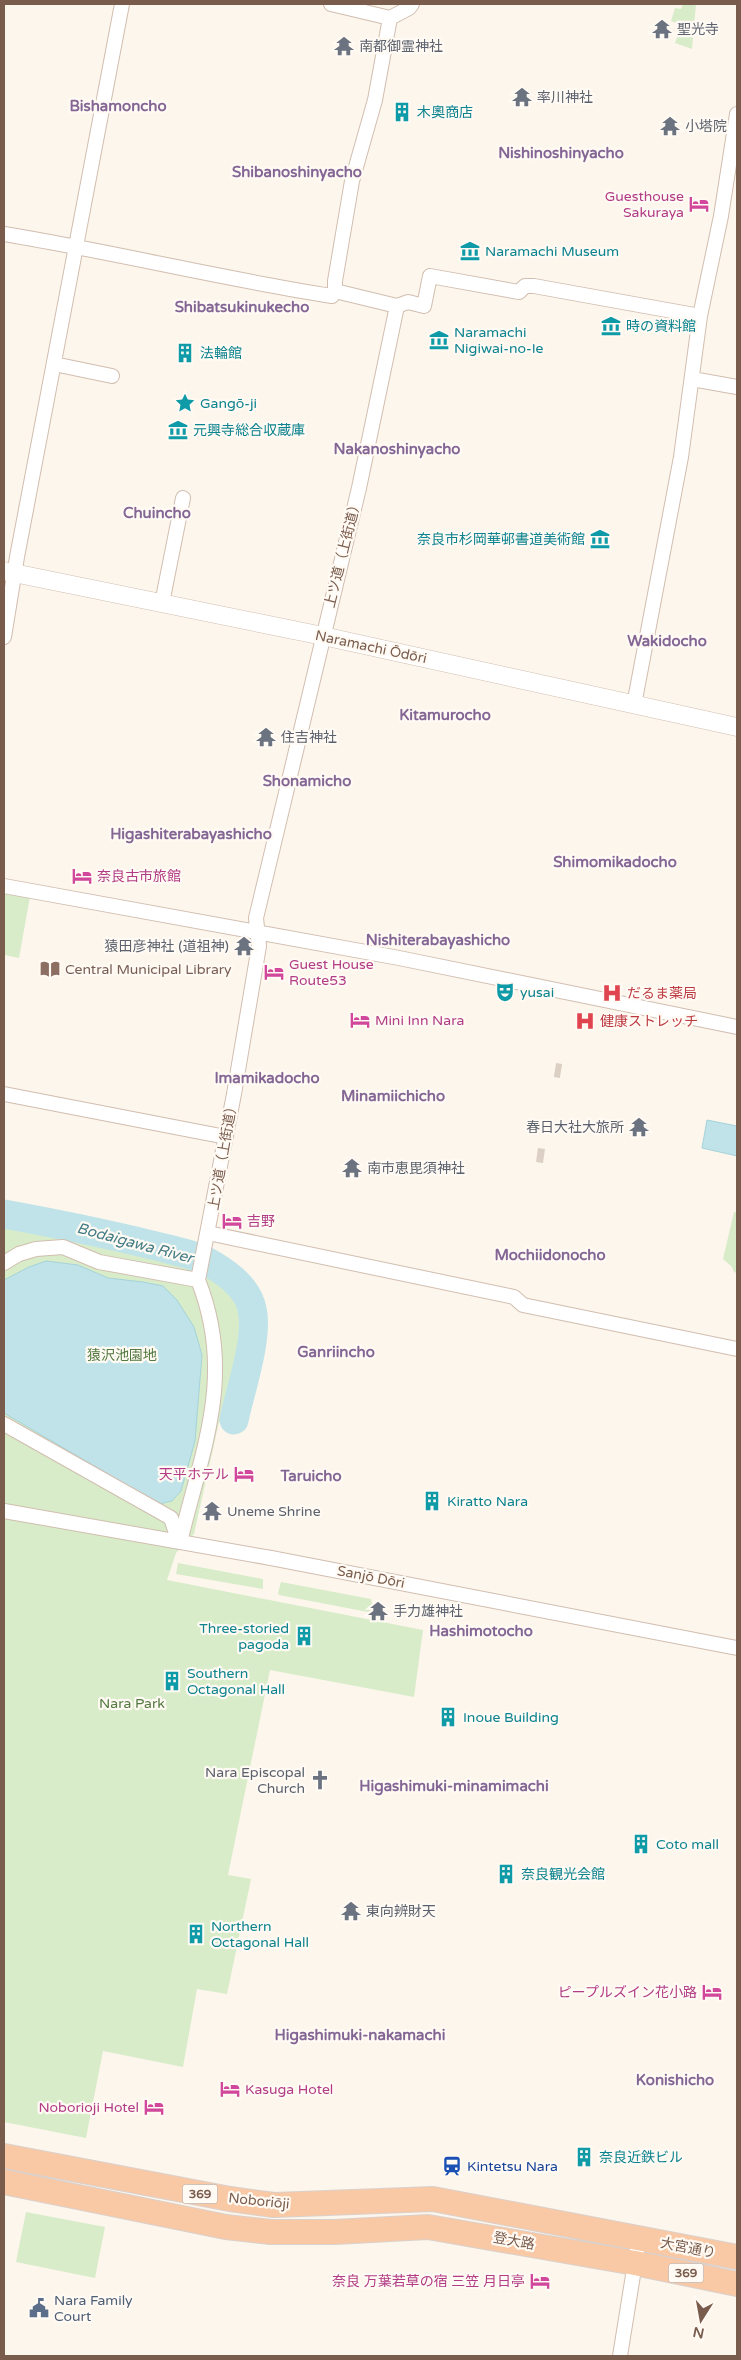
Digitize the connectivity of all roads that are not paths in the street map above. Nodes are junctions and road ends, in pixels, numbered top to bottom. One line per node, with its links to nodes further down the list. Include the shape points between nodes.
1 (122, 4): 7 (street)
2 (331, 4): 4 (street)
3 (412, 4): 4 (street)
4 (390, 18): 8 (street, via 375,100 352,181)
5 (737, 114): 10 (street, via 721,216)
6 (4, 234): 7 (street)
7 (76, 246): 8 (street, via 288,290 332,296); 11 (street)
8 (335, 291): 9 (street)
9 (397, 306): 10 (street, via 408,302 424,306 430,276 519,292 524,286 534,286); 18 (street, 上ツ道（上街道）, via 359,488)
10 (700, 316): 13 (street)
11 (54, 364): 12 (street); 16 (street)
12 (112, 376)
13 (692, 379): 14 (street); 20 (street, via 681,457)
14 (737, 387)
15 (183, 498): 17 (street)
16 (9, 572): 17 (street, Naramachi Ōdōri); 19 (street)
17 (162, 603): 18 (street, Naramachi Ōdōri)
18 (323, 636): 20 (street, Naramachi Ōdōri); 23 (street, 上ツ道（上街道）, via 256,918)
19 (4, 637)
20 (634, 705): 21 (street, Naramachi Ōdōri)
21 (737, 727)
22 (4, 886): 23 (street)
23 (258, 932): 24 (street); 26 (street, 上ツ道（上街道）, via 259,946)
24 (737, 1027)
25 (4, 1094): 26 (street)
26 (226, 1137): 27 (street, 上ツ道（上街道）)
27 (208, 1234): 29 (street, 上ツ道（上街道）); 30 (street, via 514,1297 523,1305)
28 (4, 1263): 29 (street, via 36,1249 63,1247 99,1262)
29 (198, 1278): 33 (street, via 211,1319 215,1370 211,1421)
30 (737, 1349)
31 (4, 1424): 33 (street, via 171,1518)
32 (4, 1511): 33 (street, Sanjō Dōri)
33 (180, 1542): 34 (street, Sanjō Dōri)
34 (737, 1648)
35 (4, 2156): 37 (highway, Noboriōji / 369)
36 (4, 2182): 38 (highway, Noboriōji / 369)
37 (230, 2199): 38 (highway); 39 (highway, 登大路 / 369, via 274,2205 433,2199)
38 (226, 2227): 41 (highway, 登大路 / 369, via 334,2232 428,2227)
39 (640, 2238): 40 (highway, 大宮通り / 369); 41 (street)
40 (737, 2257)
41 (635, 2263): 42 (highway, 大宮通り / 369); 43 (street)
42 (737, 2284)
43 (620, 2356)

